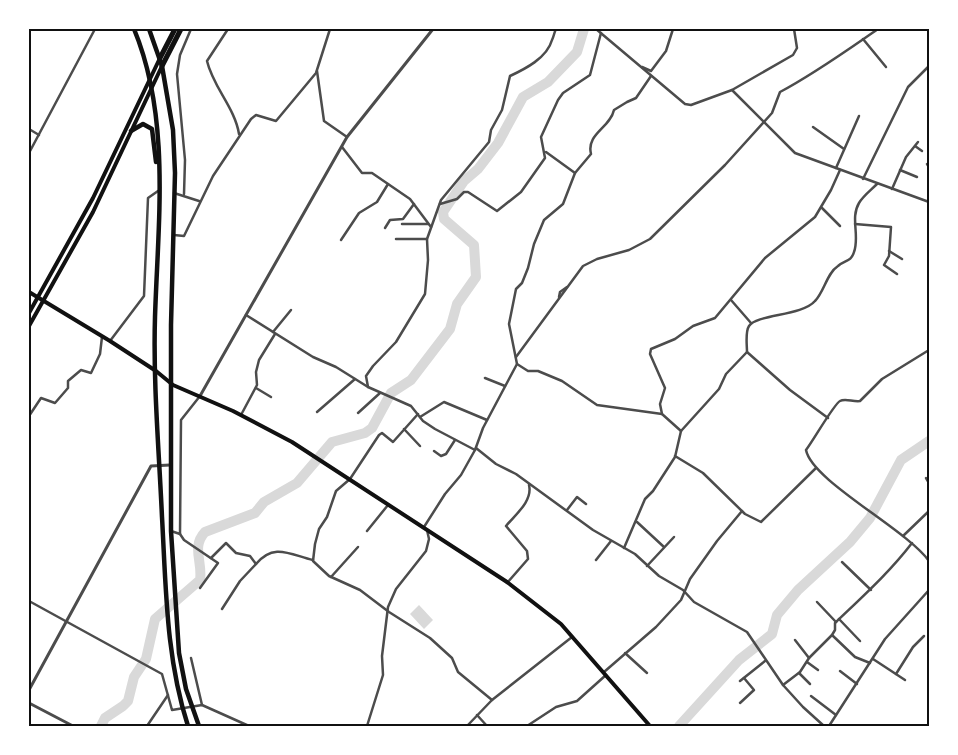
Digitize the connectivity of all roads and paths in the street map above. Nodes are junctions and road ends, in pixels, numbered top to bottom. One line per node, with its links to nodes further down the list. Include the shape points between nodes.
1 (95, 29): 32 (street)
2 (134, 29): 24 (highway)
3 (149, 29): 17 (highway)
4 (175, 29): 17 (highway)
5 (181, 29): 18 (highway)
6 (191, 29): 53 (street, via 180,55 178,74 185,160)
7 (228, 29): 33 (street, via 207,61 214,82 237,124)
8 (330, 29): 22 (street)
9 (433, 29): 34 (street)
10 (556, 29): 57 (street, via 543,54 528,68 510,76 502,110 491,130 489,142 453,183)
11 (596, 29): 15 (street)
12 (673, 29): 20 (street, via 666,51 651,71)
13 (794, 29): 26 (street, via 797,48 793,55)
14 (878, 29): 16 (street)
15 (601, 33): 20 (street); 40 (street, via 590,75 563,93 541,137)
16 (863, 39): 21 (street); 28 (street, via 804,80 780,92 772,112)
17 (160, 58): 18 (highway); 24 (main road)
18 (162, 66): 25 (main road); 52 (highway, via 173,130)
19 (929, 66): 47 (street, via 908,87)
20 (640, 67): 23 (street)
21 (886, 67)
22 (317, 69): 33 (street, via 276,122 256,115); 34 (street, via 324,121)
23 (651, 76): 26 (street, via 691,106); 45 (street, via 636,98 614,110 612,117 591,141 588,160)
24 (149, 77): 25 (highway); 73 (main road, via 93,198)
25 (151, 86): 31 (main road); 51 (highway, via 157,123)
26 (732, 90): 28 (street)
27 (859, 116): 38 (street)
28 (763, 122): 42 (street, via 795,153); 86 (street, via 725,165 650,239 584,266)
29 (813, 127): 38 (street)
30 (29, 129): 32 (street)
31 (131, 131): 51 (highway, via 143,124 152,129); 74 (main road, via 97,203)
32 (39, 135): 41 (street)
33 (239, 135): 54 (street)
34 (347, 137): 37 (street)
35 (918, 142): 36 (street)
36 (915, 146): 39 (street); 44 (street)
37 (342, 147): 48 (street, via 362,173 372,173); 78 (street)
38 (844, 149): 42 (street)
39 (922, 151)
40 (546, 152): 45 (street); 57 (street, via 546,158 521,192 497,211 468,192)
41 (29, 153)
42 (836, 168): 43 (street)
43 (840, 170): 47 (street); 58 (street)
44 (900, 170): 46 (street); 50 (street)
45 (575, 173): 86 (street, via 563,204 544,220 528,268 516,289 509,324)
46 (917, 177)
47 (863, 179): 49 (street)
48 (388, 184): 56 (street); 68 (street, via 377,202 359,213)
49 (877, 184): 50 (street); 61 (street, via 860,201 854,215)
50 (892, 189): 55 (street)
51 (158, 191): 83 (street, via 148,198 144,296); 88 (highway)
52 (174, 192): 53 (street); 65 (highway)
53 (184, 194): 54 (street)
54 (199, 201): 65 (street, via 184,236)
55 (929, 202)
56 (414, 204): 60 (street); 64 (street, via 403,219 390,220)
57 (440, 204): 63 (street)
58 (822, 208): 62 (street); 75 (street, via 806,227 765,258)
59 (402, 224): 60 (street)
60 (429, 224): 63 (street)
61 (855, 224): 69 (street, via 891,227); 79 (street, via 852,256 848,262 837,266 815,301 784,316 774,315)
62 (840, 226)
63 (431, 227): 67 (street)
64 (385, 228)
65 (174, 235): 91 (highway)
66 (396, 239): 67 (street)
67 (427, 239): 93 (street, via 425,294 396,342 366,376)
68 (341, 240)
69 (889, 251): 70 (street); 71 (street, via 884,265)
70 (902, 260)
71 (897, 274)
72 (29, 292): 73 (main road)
73 (38, 297): 74 (main road); 77 (main road)
74 (44, 300): 80 (main road); 82 (main road)
75 (731, 300): 79 (street); 100 (street, via 712,320 693,326 675,339 651,349 650,354 665,388 660,404)
76 (291, 310): 81 (street)
77 (29, 313)
78 (246, 315): 81 (street); 96 (street)
79 (751, 323): 85 (street, via 747,328)
80 (29, 326)
81 (274, 333): 90 (street); 94 (street, via 259,360)
82 (102, 337): 83 (main road); 102 (street, via 100,354 92,374 81,370 68,381 68,388 55,403 41,398)
83 (110, 341): 88 (main road)
84 (929, 350): 104 (street, via 882,379 860,401 840,401)
85 (747, 352): 104 (street); 107 (street, via 726,374 719,389)
86 (516, 357): 87 (street)
87 (517, 364): 92 (street); 100 (street, via 528,371 538,371 562,381 598,405)
88 (156, 371): 91 (main road); 114 (highway)
89 (485, 378): 92 (street)
90 (355, 379): 93 (street); 98 (street)
91 (173, 385): 96 (main road); 113 (highway)
92 (505, 386): 105 (street)
93 (368, 387): 95 (street)
94 (256, 388): 97 (street); 101 (street)
95 (380, 393): 99 (street); 103 (street, via 411,406)
96 (200, 396): 101 (main road); 129 (street, via 181,420)
97 (271, 397)
98 (317, 412)
99 (358, 412)
100 (662, 414): 107 (street)
101 (241, 415): 117 (main road)
102 (29, 416)
103 (419, 416): 105 (street, via 444,402); 106 (street); 108 (street)
104 (828, 418): 115 (street, via 806,450)
105 (487, 420): 110 (street)
106 (404, 429): 109 (street); 117 (street, via 393,442 382,433 379,435)
107 (680, 430): 112 (street)
108 (454, 440): 110 (street); 111 (street, via 446,454 441,456)
109 (420, 446)
110 (476, 449): 119 (street); 126 (street)
111 (434, 451)
112 (675, 456): 123 (street, via 703,473); 125 (street, via 645,499)
113 (170, 465): 114 (street); 127 (highway)
114 (160, 466): 155 (street, via 151,466); 189 (highway, via 166,595 174,671)
115 (816, 468): 123 (street, via 761,522); 130 (street)
116 (926, 478): 118 (street)
117 (350, 479): 120 (main road); 138 (street, via 336,491 319,529)
118 (929, 483)
119 (529, 484): 122 (street); 145 (street, via 527,500 506,526 527,551 528,558)
120 (388, 504): 126 (main road); 128 (street)
121 (586, 504): 122 (street, via 577,497)
122 (567, 510): 132 (street)
123 (742, 511): 147 (street)
124 (929, 511): 130 (street)
125 (637, 522): 135 (street); 136 (street)
126 (425, 529): 145 (main road); 153 (street, via 429,539 426,551 396,589)
127 (171, 531): 129 (street); 188 (highway, via 182,671)
128 (367, 531)
129 (180, 534): 137 (street)
130 (903, 536): 133 (street)
131 (674, 537): 135 (street)
132 (611, 541): 136 (street); 139 (street)
133 (912, 543): 140 (street); 148 (street)
134 (358, 547): 144 (street)
135 (664, 547): 143 (street)
136 (624, 548): 143 (street)
137 (211, 558): 142 (street, via 226,543 236,553 250,556); 146 (street, via 218,563)
138 (313, 560): 142 (street, via 281,552 264,555); 144 (street)
139 (596, 560)
140 (929, 561)
141 (842, 562): 148 (street)
142 (256, 564): 152 (street, via 240,581)
143 (646, 566): 147 (street)
144 (331, 578): 153 (street, via 360,590)
145 (507, 583): 158 (main road, via 550,615)
146 (200, 588)
147 (683, 590): 161 (street, via 681,600); 165 (street, via 694,602 747,632)
148 (871, 590): 154 (street)
149 (929, 590): 163 (street, via 885,639)
150 (29, 601): 155 (street)
151 (817, 602): 154 (street)
152 (222, 609)
153 (389, 612): 184 (street, via 437,644 452,658 458,672); 197 (street, via 382,656 383,675)
154 (838, 620): 156 (street); 160 (street)
155 (64, 622): 181 (street); 182 (street, via 162,674)
156 (832, 635): 164 (street); 166 (street, via 856,657)
157 (924, 636): 174 (street)
158 (572, 637): 171 (main road); 184 (street)
159 (795, 640): 164 (street)
160 (860, 642)
161 (626, 653): 167 (street); 171 (street)
162 (191, 658): 187 (street)
163 (873, 659): 166 (street); 174 (street)
164 (808, 660): 168 (street); 173 (street)
165 (765, 661): 175 (street); 180 (street)
166 (870, 663): 179 (street)
167 (641, 668): 169 (street); 172 (street)
168 (818, 670)
169 (638, 671)
170 (840, 671): 179 (street)
171 (605, 673): 200 (street, via 577,701 556,708); 201 (main road)
172 (647, 673)
173 (799, 673): 178 (street); 180 (street)
174 (896, 674): 176 (street)
175 (744, 678): 177 (street); 185 (street, via 754,690)
176 (905, 680)
177 (740, 681)
178 (810, 684)
179 (857, 684): 190 (street)
180 (783, 685): 202 (street)
181 (29, 690)
182 (168, 695): 189 (street, via 172,710); 193 (street)
183 (811, 696): 190 (street)
184 (492, 700): 191 (street)
185 (740, 702)
186 (29, 703): 192 (street)
187 (202, 705): 188 (street); 196 (street)
188 (192, 707): 189 (street); 195 (highway)
189 (183, 709): 194 (highway)
190 (836, 715): 203 (street)
191 (477, 716): 198 (street); 199 (street)
192 (73, 726)
193 (147, 726)
194 (188, 726)
195 (199, 726)
196 (249, 726)
197 (367, 726)
198 (467, 726)
199 (487, 726)
200 (527, 726)
201 (650, 726)
202 (824, 726)
203 (829, 726)

